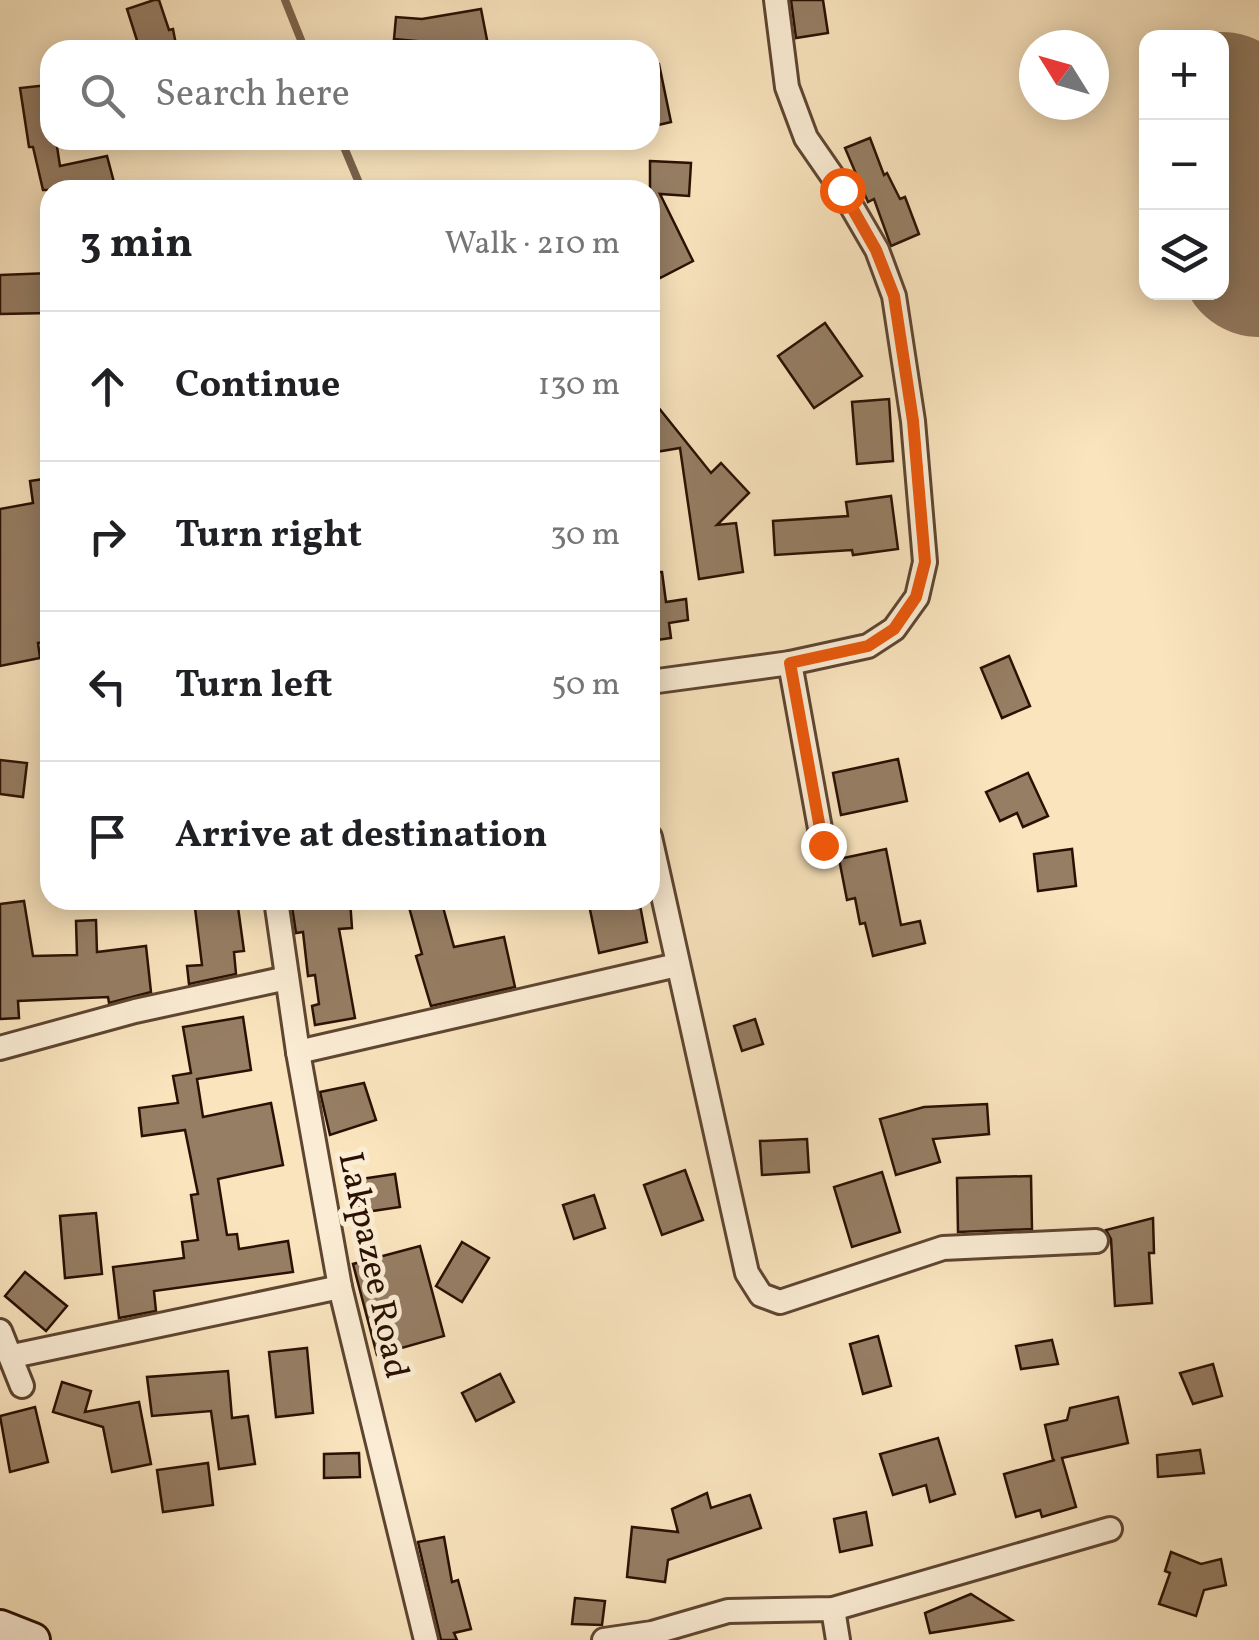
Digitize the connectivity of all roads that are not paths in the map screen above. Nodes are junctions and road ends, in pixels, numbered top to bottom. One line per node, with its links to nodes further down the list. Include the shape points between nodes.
1 (776, 0): 2 (street, via 787,88 806,138 876,250 894,296 925,562 916,597 894,629 868,646)
2 (790, 663): 3 (street); 4 (street)
3 (660, 681)
4 (823, 845)
5 (660, 887): 7 (street)
6 (277, 910): 8 (street, Lakpazee Road)
7 (676, 966): 10 (street); 11 (street, via 748,1274 761,1295 780,1302 942,1248)
8 (287, 978): 9 (street); 10 (street, Lakpazee Road)
9 (0, 1048)
10 (298, 1052): 12 (street, Lakpazee Road)
11 (1096, 1241)
12 (340, 1287): 14 (street); 20 (street, Lakpazee Road)
13 (0, 1331): 14 (street)
14 (13, 1356): 15 (street)
15 (22, 1386)
16 (1110, 1528): 17 (street)
17 (832, 1609): 21 (street, via 728,1611); 22 (street)
18 (0, 1628): 19 (street)
19 (32, 1640)
20 (426, 1640)
21 (604, 1640)
22 (838, 1640)

